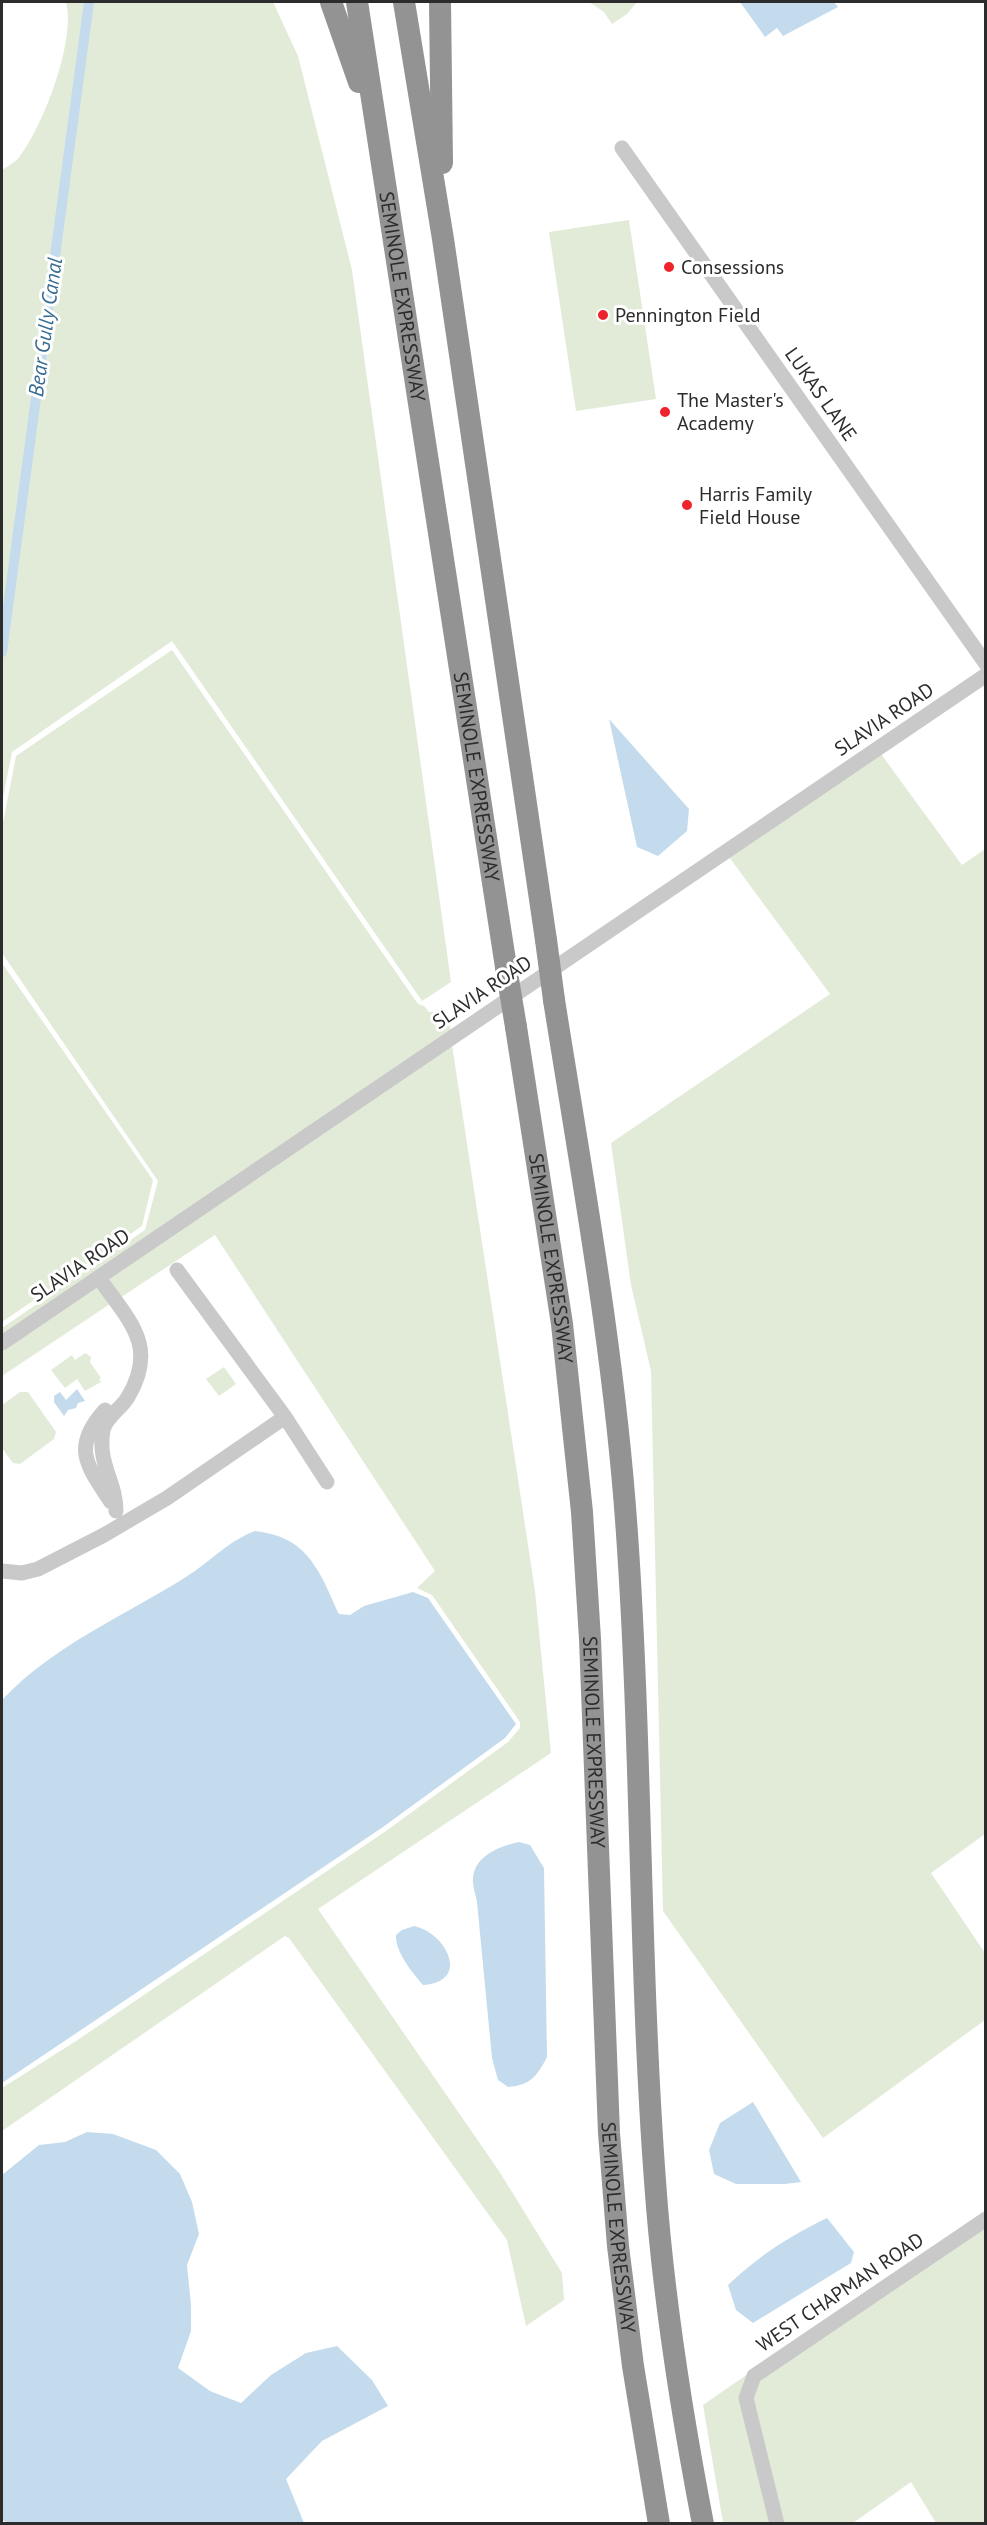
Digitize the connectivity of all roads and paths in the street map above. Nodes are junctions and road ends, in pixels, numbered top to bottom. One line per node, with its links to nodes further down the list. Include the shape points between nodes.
1 (331, 2): 5 (highway)
2 (357, 2): 5 (highway, SEMINOLE EXPRESSWAY)
3 (404, 2): 7 (highway, SEMINOLE EXPRESSWAY)
4 (440, 2): 7 (highway)
5 (381, 148): 18 (highway, SEMINOLE EXPRESSWAY, bridge, via 562,1324 582,1512 590,1639 606,2073 618,2246)
6 (622, 148): 8 (street, LUKAS LANE)
7 (442, 239): 19 (highway, SEMINOLE EXPRESSWAY, bridge, via 615,1408 633,1635 655,2182 668,2316)
8 (986, 664)
9 (986, 675): 11 (street, SLAVIA ROAD)
10 (177, 1270): 13 (street)
11 (99, 1278): 12 (street, SLAVIA ROAD); 15 (street, via 133,1324 142,1346 142,1358 128,1398 104,1426 102,1460)
12 (2, 1343)
13 (285, 1417): 14 (street); 15 (street, via 176,1492)
14 (327, 1482)
15 (120, 1516): 16 (street, via 104,1535 38,1569 22,1574)
16 (2, 1571)
17 (986, 2219): 20 (street, WEST CHAPMAN ROAD, via 754,2376 746,2398)
18 (659, 2523)
19 (704, 2523)
20 (777, 2523)

